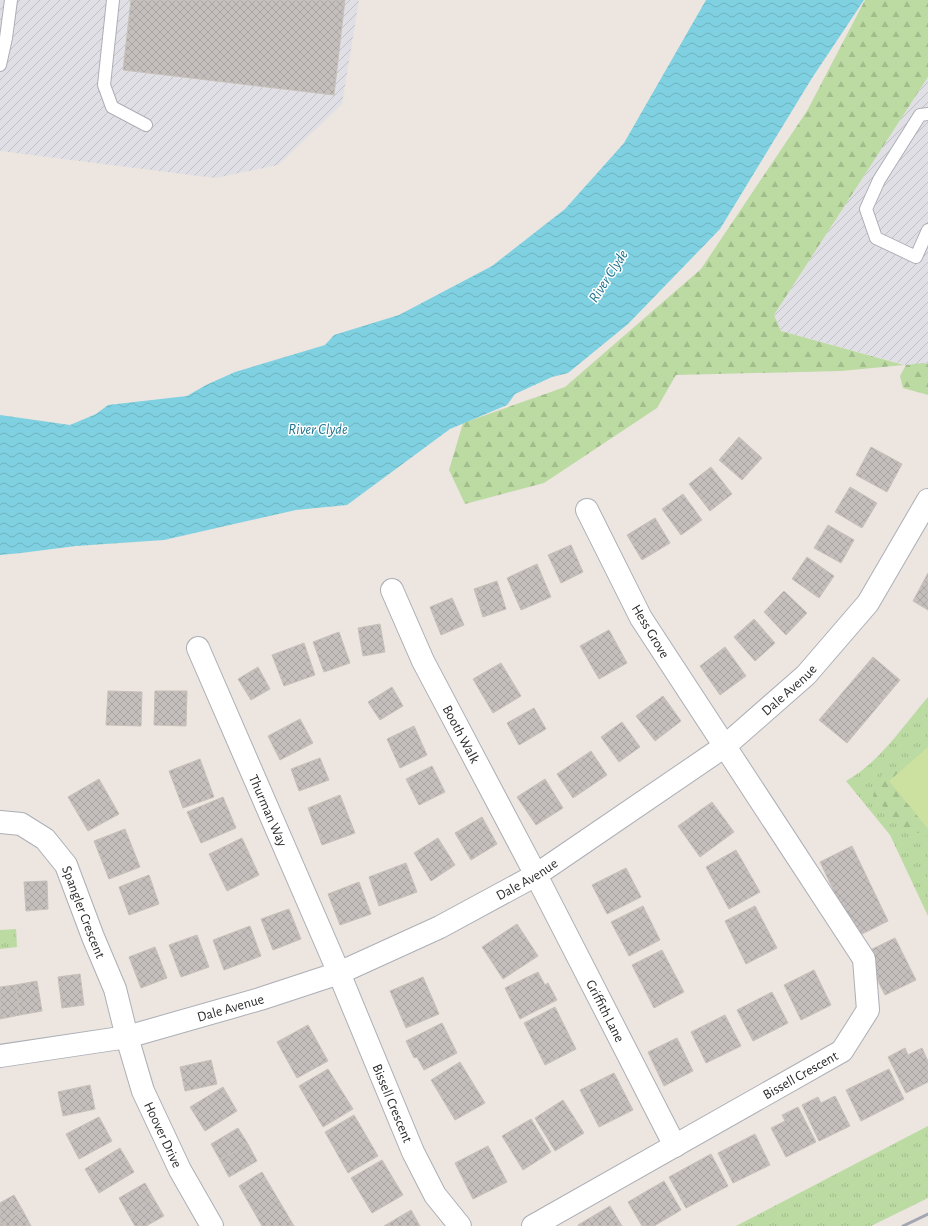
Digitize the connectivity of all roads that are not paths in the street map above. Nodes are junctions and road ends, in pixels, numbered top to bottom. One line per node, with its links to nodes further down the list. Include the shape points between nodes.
1 (11, 0): 3 (lane)
2 (113, 0): 5 (lane, via 104,85 112,106)
3 (0, 64)
4 (928, 114): 6 (lane, via 920,115 879,180 866,209 876,238 916,258)
5 (146, 125)
6 (928, 230)
7 (928, 500): 11 (street, Dale Avenue, via 868,603 806,675)
8 (587, 510): 11 (street, Hess Grove, via 641,618)
9 (392, 590): 13 (street, Booth Walk, via 424,661)
10 (198, 648): 14 (street, Thurman Way)
11 (725, 746): 13 (street, Dale Avenue); 17 (street, Bissell Crescent, via 864,959 868,1010 842,1051)
12 (0, 822): 15 (street, Spangler Crescent, via 21,824 45,839 66,865 115,989)
13 (536, 875): 14 (street, Dale Avenue, via 440,927); 17 (street, Griffith Lane)
14 (339, 973): 15 (street, Dale Avenue, via 260,999); 19 (street, Bissell Crescent, via 413,1152 435,1195)
15 (127, 1037): 16 (street, Dale Avenue); 18 (street, Hoover Drive, via 143,1091 180,1170)
16 (0, 1056)
17 (675, 1146): 20 (street, Bissell Crescent)
18 (212, 1226)
19 (460, 1226)
20 (533, 1226)

